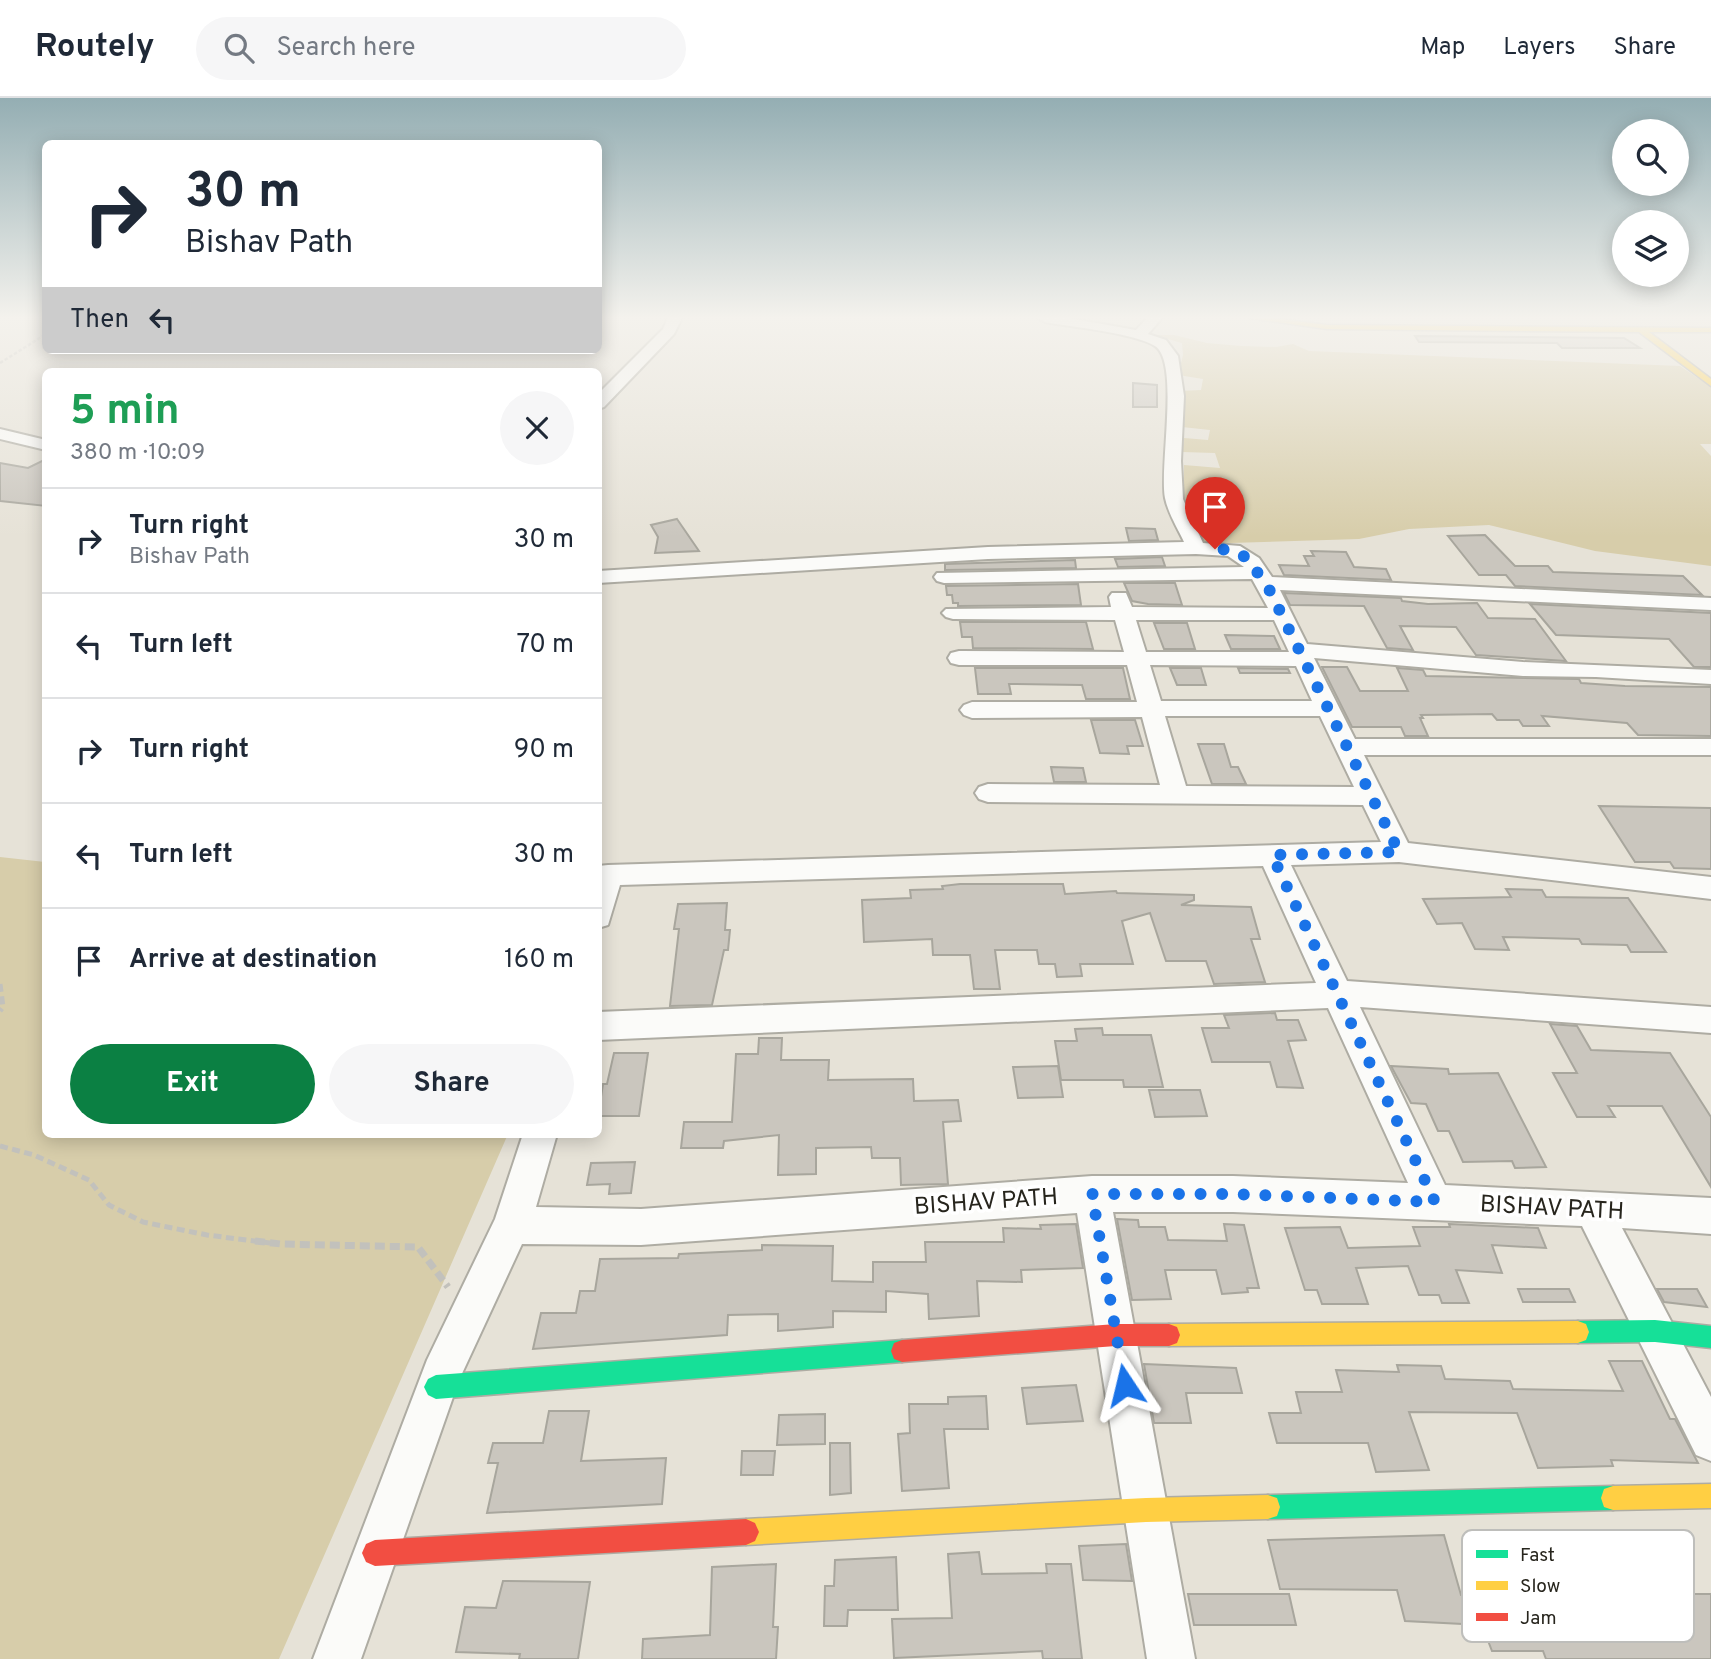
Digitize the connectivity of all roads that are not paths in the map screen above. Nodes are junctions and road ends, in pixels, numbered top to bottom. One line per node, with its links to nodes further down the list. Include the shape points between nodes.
1 (1174, 391): 4 (street, via 1174,499)
2 (0, 434): 3 (street)
3 (42, 444)
4 (1196, 548): 6 (street, via 988,553); 8 (street, via 1233,550 1252,562)
5 (1113, 575): 7 (street); 8 (street); 11 (street)
6 (602, 577)
7 (944, 577)
8 (1261, 578): 9 (street); 12 (street)
9 (1711, 604)
10 (953, 613): 11 (street)
11 (1124, 613): 12 (street); 15 (street)
12 (1281, 614): 13 (street)
13 (1302, 655): 15 (street); 16 (street); 18 (street)
14 (959, 658): 15 (street)
15 (1136, 658): 17 (street)
16 (1711, 677)
17 (1151, 708): 18 (street); 19 (street); 23 (street)
18 (1328, 708): 20 (street)
19 (972, 710)
20 (1347, 747): 21 (street); 24 (street)
21 (1711, 747)
22 (988, 793): 23 (street)
23 (1175, 795): 24 (street)
24 (1372, 796): 25 (street)
25 (1399, 852): 26 (street); 28 (street)
26 (1272, 855): 27 (street); 29 (street)
27 (603, 876)
28 (1711, 888)
29 (1338, 995): 30 (street); 31 (street); 34 (street)
30 (1711, 1020)
31 (602, 1026)
32 (539, 1138): 37 (street)
33 (1092, 1194): 34 (street, BISHAV PATH); 37 (street, BISHAV PATH, via 641,1227); 39 (street)
34 (1435, 1202): 35 (street, BISHAV PATH)
35 (1592, 1208): 36 (street, BISHAV PATH); 38 (street)
36 (1711, 1216)
37 (512, 1225): 41 (street)
38 (1655, 1331): 39 (street); 40 (street); 42 (street)
39 (1116, 1335): 41 (street); 44 (street)
40 (1711, 1337)
41 (436, 1387): 45 (street)
42 (1711, 1440)
43 (1711, 1496): 44 (street)
44 (1146, 1510): 45 (street); 47 (street)
45 (376, 1553): 46 (street)
46 (337, 1659)
47 (1171, 1659)

